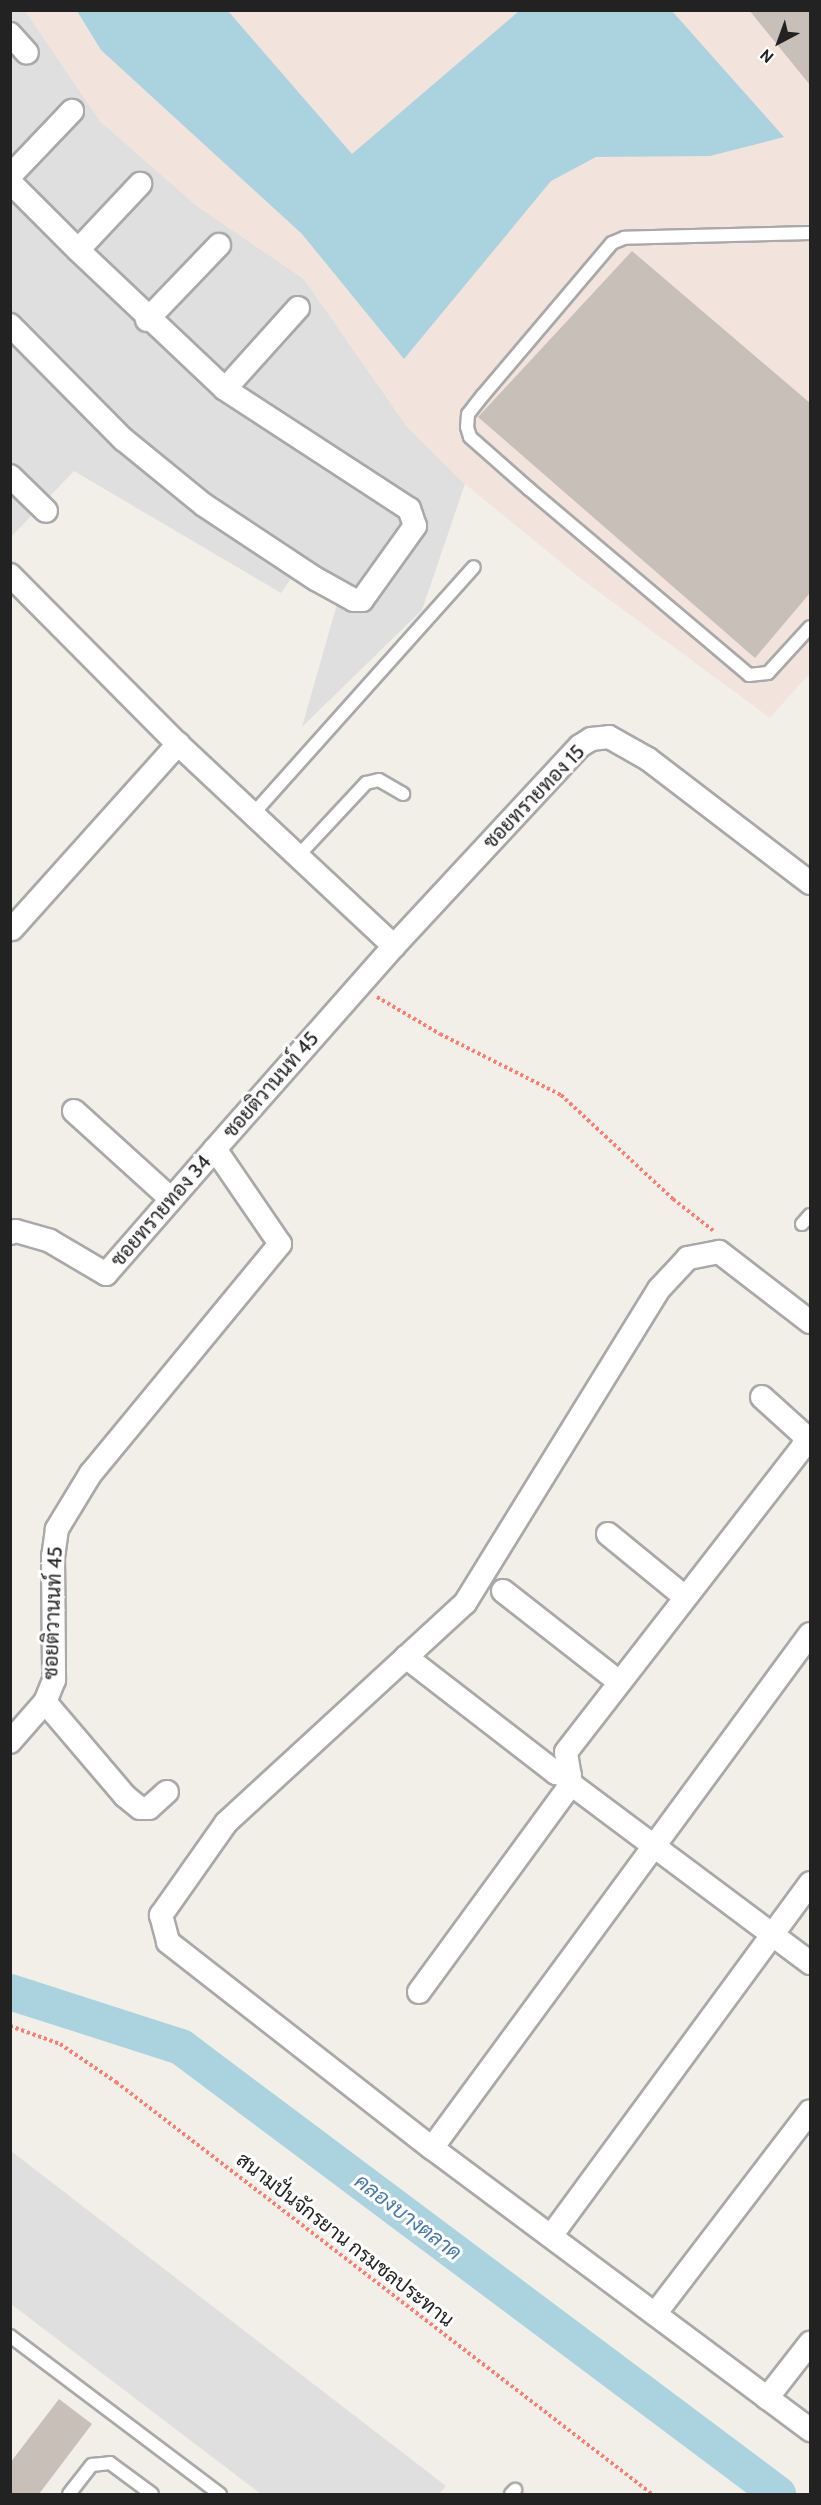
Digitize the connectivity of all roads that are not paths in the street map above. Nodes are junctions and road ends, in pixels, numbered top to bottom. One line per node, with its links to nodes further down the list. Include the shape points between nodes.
1 (10, 34): 2 (street)
2 (27, 53)
3 (72, 111): 4 (street)
4 (10, 176)
5 (10, 182): 9 (street)
6 (140, 184): 9 (street)
7 (810, 233): 18 (lane, via 624,238 612,243 468,414 467,427 470,437 529,489 749,675 768,673)
8 (219, 245): 11 (street)
9 (78, 250): 11 (street)
10 (298, 308): 13 (street)
11 (147, 320): 13 (street)
12 (10, 325): 13 (street, via 123,439 204,505 316,579 354,600 362,600 416,526 409,509)
13 (225, 389)
14 (10, 476): 15 (street)
15 (46, 511)
16 (474, 567): 21 (lane)
17 (10, 575): 19 (street)
18 (810, 627)
19 (178, 744): 21 (street); 24 (street)
20 (403, 794): 22 (lane, via 379,780 366,783)
21 (253, 814): 22 (street)
22 (298, 856): 25 (street)
23 (810, 883): 25 (street, ซอยทรายทอง 15, via 648,759 609,737 591,739 580,746)
24 (12, 929)
25 (394, 946): 27 (street, ซอยติวานนท์ 45)
26 (74, 1110): 28 (street)
27 (215, 1149): 28 (street, ซอยทรายทอง 34); 38 (street, ซอยติวานนท์ 45, via 280,1244 91,1473 57,1528 53,1556 54,1680)
28 (171, 1199): 29 (street, ซอยทรายทอง 34, via 106,1274 50,1241 16,1231)
29 (10, 1233)
30 (810, 1322): 36 (street, via 719,1252 688,1257 659,1289 465,1603)
31 (762, 1397): 34 (street, via 806,1440)
32 (608, 1534): 34 (street)
33 (503, 1592): 37 (street)
34 (685, 1597): 37 (street)
35 (810, 1634): 42 (street)
36 (406, 1657): 40 (street, via 556,1773); 48 (street, via 226,1822 161,1915 168,1942)
37 (619, 1682): 40 (street, via 566,1752)
38 (45, 1702): 39 (street, ซอยติวานนท์ 45); 41 (street, via 125,1796 140,1808 149,1808)
39 (10, 1742)
40 (571, 1779): 42 (street); 46 (street)
41 (167, 1792)
42 (655, 1845): 44 (street); 48 (street)
43 (810, 1883): 44 (street)
44 (772, 1934): 45 (street); 49 (street)
45 (810, 1963)
46 (419, 1992)
47 (810, 2111): 50 (street)
48 (432, 2148): 49 (street)
49 (551, 2236): 50 (street)
50 (655, 2314): 53 (street)
51 (10, 2336): 57 (lane)
52 (810, 2343): 53 (street)
53 (767, 2398): 54 (street)
54 (810, 2430)
55 (69, 2494): 56 (lane, via 92,2465 110,2463)
56 (152, 2494)
57 (220, 2494)

